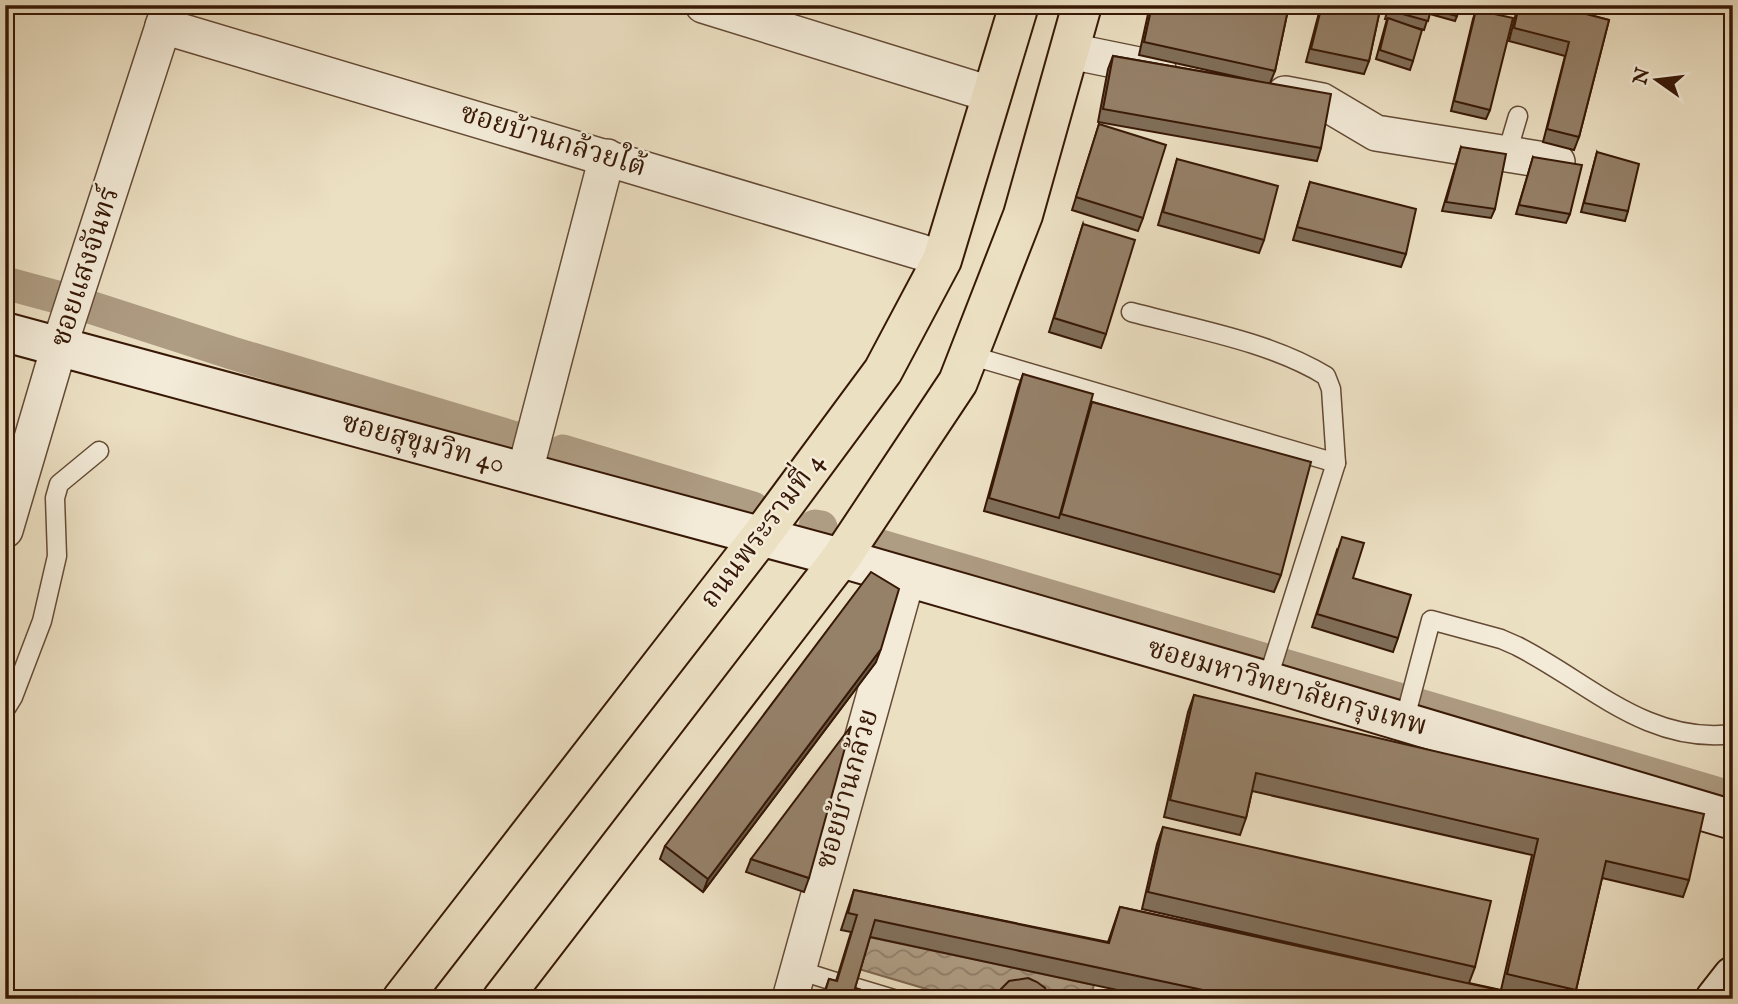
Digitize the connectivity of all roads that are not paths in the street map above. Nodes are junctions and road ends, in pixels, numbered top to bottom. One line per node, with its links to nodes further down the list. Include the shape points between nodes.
1 (703, 5): 8 (street)
2 (1019, 5): 8 (main road, ถนนพระรามที่ 4)
3 (1082, 5): 5 (main road)
4 (167, 16): 11 (street, ซอยบ้านกล้วยใต้); 16 (street, ซอยแสงจันทร์)
5 (1070, 51): 6 (street); 17 (main road, via 1023,215)
6 (1189, 75)
7 (1255, 88): 10 (street, via 1322,101 1376,133)
8 (993, 95): 13 (main road, ถนนพระรามที่ 4)
9 (1518, 116): 10 (lane)
10 (1507, 153): 12 (street)
11 (607, 157): 13 (street, ซอยบ้านกล้วยใต้); 20 (street)
12 (1557, 162)
13 (942, 260): 22 (main road, ถนนพระรามที่ 4, via 883,371)
14 (1132, 312): 19 (lane, via 1262,347 1326,376)
15 (5, 332): 16 (street, ซอยสุขุมวิท 40)
16 (59, 348): 20 (street, ซอยสุขุมวิท 40); 21 (street, ซอยแสงจันทร์)
17 (969, 355): 19 (lane); 23 (main road, via 958,382)
18 (99, 451): 26 (lane, via 59,484 55,498 57,556 48,595)
19 (1336, 463): 25 (lane)
20 (525, 471): 22 (street, ซอยสุขุมวิท 40)
21 (5, 530)
22 (761, 536): 23 (street, ซอยสุขุมวิท 40); 34 (main road, ถนนพระรามที่ 4)
23 (841, 558): 24 (street, ซอยมหาวิทยาลัยกรุงเทพ); 35 (main road)
24 (907, 579): 25 (street, ซอยมหาวิทยาลัยกรุงเทพ); 32 (street, ซอยบ้านกล้วย)
25 (1272, 663): 27 (street, ซอยมหาวิทยาลัยกรุงเทพ)
26 (5, 710)
27 (1404, 722): 28 (lane, via 1431,620 1517,646 1650,723 1698,734); 29 (street, ซอยมหาวิทยาลัยกรุงเทพ)
28 (1733, 734)
29 (1733, 820)
30 (1733, 975): 37 (street)
31 (836, 982): 32 (lane)
32 (794, 984)
33 (854, 987): 36 (lane)
34 (402, 999)
35 (502, 999)
36 (894, 999)
37 (1715, 999)

